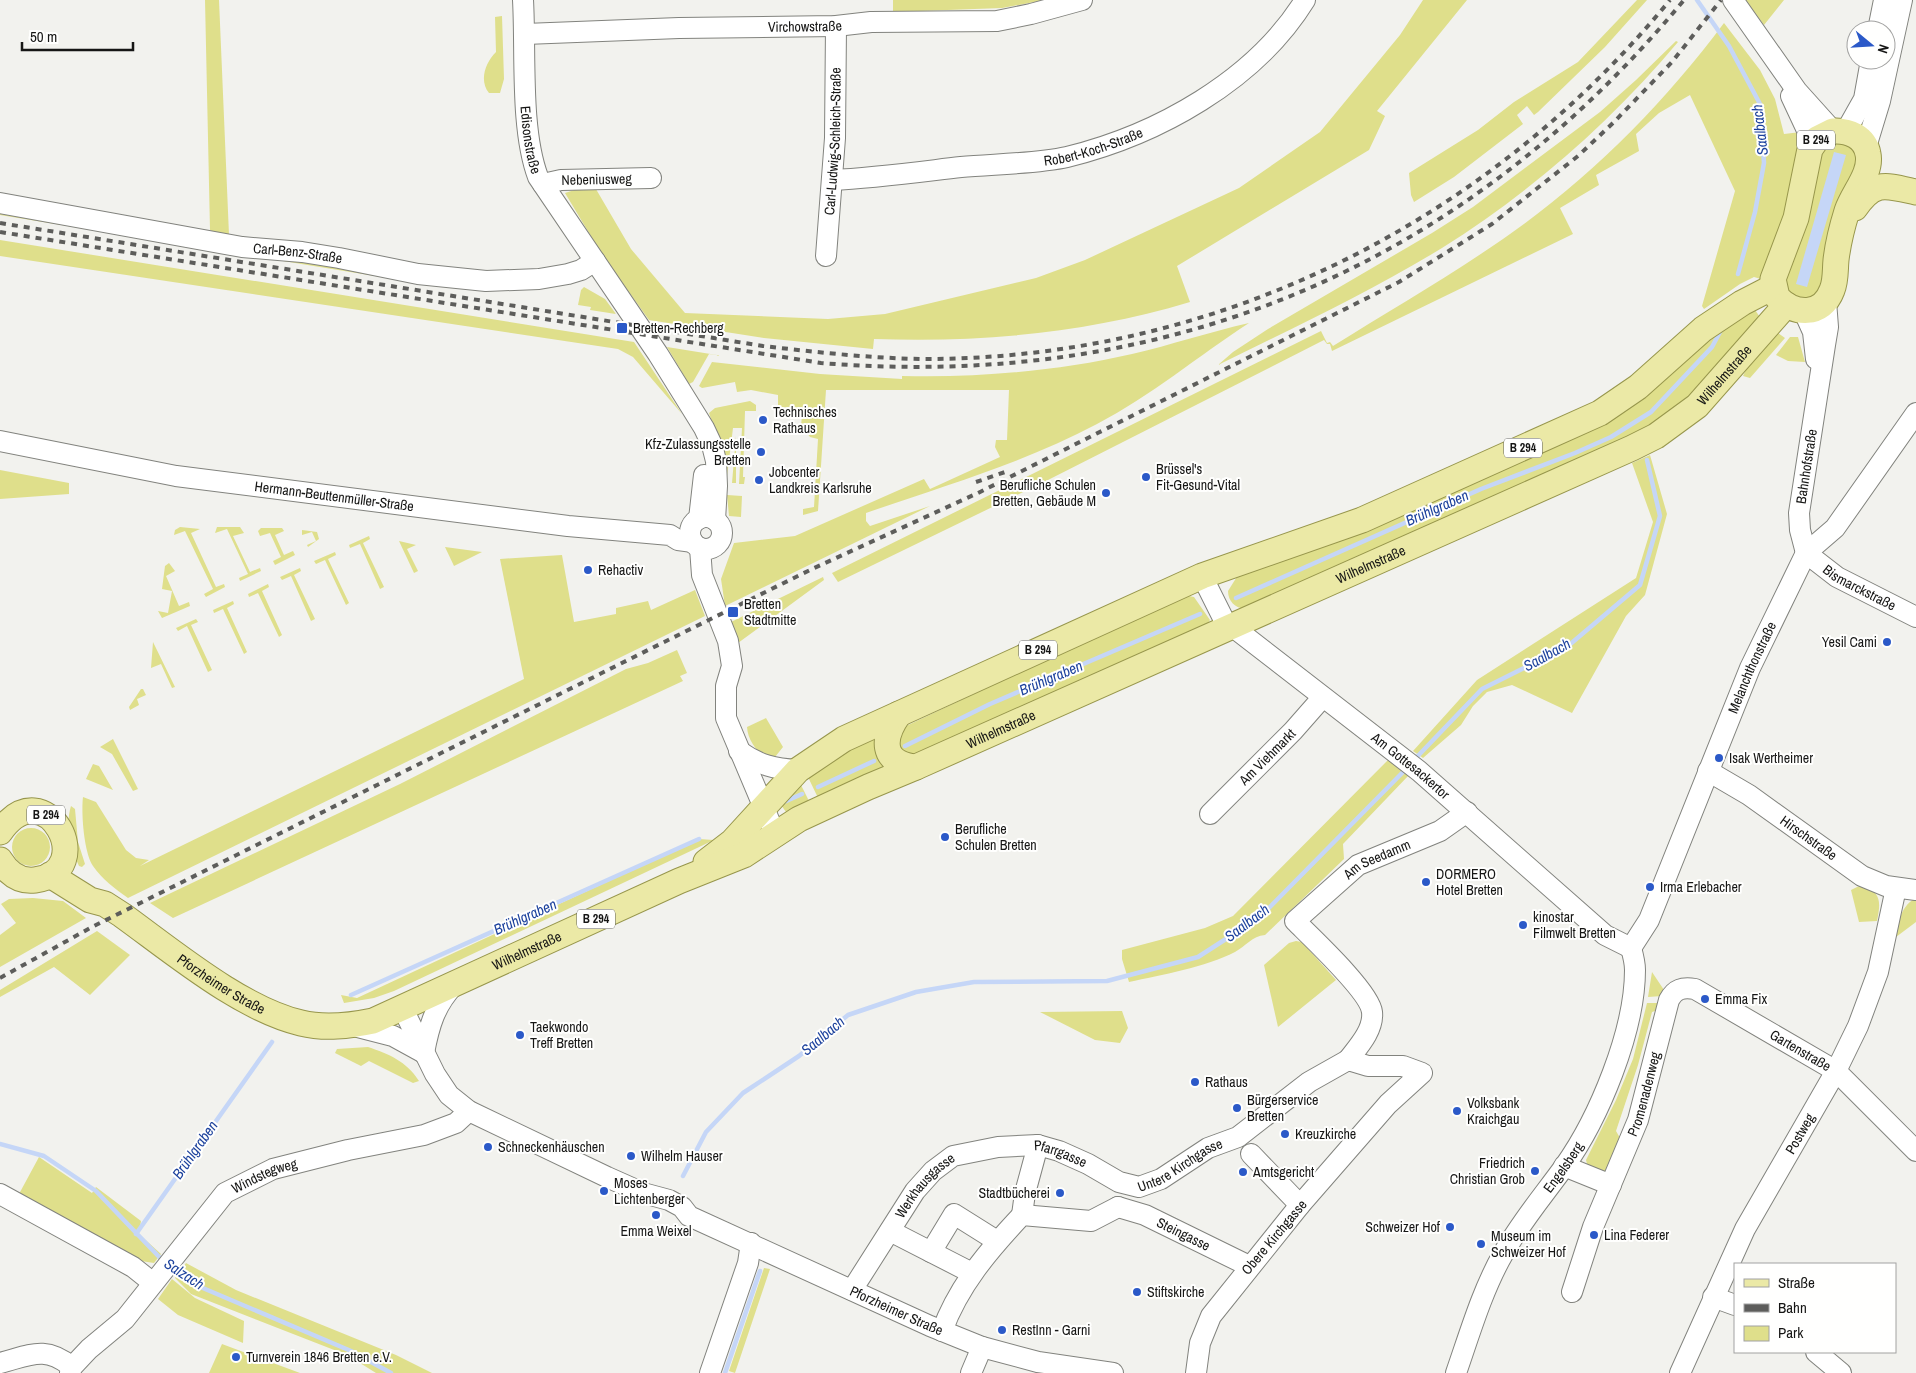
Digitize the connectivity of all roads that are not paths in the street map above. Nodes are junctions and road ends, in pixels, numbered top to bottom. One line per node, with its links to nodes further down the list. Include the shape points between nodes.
1 (523, 0): 9 (street, Edisonstraße)
2 (1082, 0): 8 (street, Virchowstraße, via 997,20 872,22)
3 (1305, 0): 14 (street, Robert-Koch-Straße, via 1296,15 1245,71 1197,105 1121,140 1065,157)
4 (1733, 0): 11 (street)
5 (1884, 0): 7 (street)
6 (1902, 0): 12 (street)
7 (1880, 20)
8 (836, 26): 9 (street, Virchowstraße); 14 (street, Carl-Ludwig-Schleich-Straße)
9 (525, 34): 16 (street, Edisonstraße, via 530,147 532,162)
10 (1870, 70): 11 (street, via 1864,99)
11 (1831, 135): 12 (main road, B 294, via 1857,136); 22 (main road, B 294, via 1807,158 1796,218 1775,271)
12 (1867, 153): 15 (main road, B 294); 19 (main road, B 294, via 1865,174)
13 (651, 178): 16 (street, Nebeniusweg, via 561,180)
14 (832, 180): 20 (street, Carl-Ludwig-Schleich-Straße)
15 (1916, 181)
16 (543, 184): 21 (street, Edisonstraße)
17 (1916, 192): 19 (main road, via 1890,186 1871,188)
18 (0, 203): 21 (street, Carl-Benz-Straße, via 242,247 302,252 418,274 486,281 539,279 568,274)
19 (1843, 224): 22 (main road, B 294, via 1835,281)
20 (826, 256)
21 (595, 261): 25 (street, via 712,445 717,486)
22 (1797, 301): 26 (street, Bahnhofstraße, via 1828,327 1799,513); 27 (main road, Wilhelmstraße / B 294, via 1742,303 1703,328 1638,387 1600,413 1362,520); 29 (main road, Wilhelmstraße / B 294, via 1706,397 1656,436)
23 (1916, 413): 26 (street, Melanchthonstraße, via 1835,528)
24 (0, 441): 25 (street, Hermann-Beuttenmüller-Straße, via 160,473 568,526 670,535 678,540)
25 (702, 534): 32 (street, via 712,594 728,641 732,666 725,703 726,718)
26 (1806, 552): 28 (street, Bismarckstraße, via 1837,577); 35 (street, Melanchthonstraße, via 1764,635)
27 (1202, 576): 29 (street, Am Gottesackertor, via 1224,620); 31 (main road, Wilhelmstraße / B 294)
28 (1916, 617)
29 (1232, 627): 30 (street, Am Gottesackertor); 33 (main road, Wilhelmstraße / B 294)
30 (1322, 698): 38 (street, Am Gottesackertor); 39 (street, Am Viehmarkt)
31 (899, 714): 33 (main road, via 888,729 889,753 903,766); 34 (main road, Wilhelmstraße / B 294, via 844,739)
32 (738, 752): 34 (street, via 772,769); 36 (street)
33 (916, 767): 41 (main road, Wilhelmstraße / B 294, via 868,786)
34 (798, 770): 36 (main road, Wilhelmstraße / B 294)
35 (1708, 771): 45 (street, Hirschstraße, via 1749,795 1862,876); 47 (street, Melanchthonstraße, via 1649,920)
36 (763, 806): 41 (street); 44 (main road, Wilhelmstraße / B 294, via 732,842)
37 (9, 808): 40 (main road, B 294, via 7,821); 42 (main road, B 294, via 40,812 58,824 65,842)
38 (1467, 812): 47 (street, Am Gottesackertor, via 1605,935); 53 (street, Am Seedamm, via 1440,831 1358,865 1295,921 1363,993 1372,1012 1370,1027)
39 (1210, 814)
40 (0, 832)
41 (775, 834): 44 (main road, Wilhelmstraße / B 294, via 744,855)
42 (57, 868): 43 (main road, via 32,881); 51 (main road, Pforzheimer Straße, via 96,890 105,904 224,988 282,1018 329,1027)
43 (4, 874)
44 (679, 881): 48 (main road, Wilhelmstraße / B 294)
45 (1896, 888): 46 (street, Hirschstraße); 54 (street, Postweg, via 1878,972 1858,1026)
46 (1916, 890)
47 (1632, 948): 59 (street, Engelsberg, via 1636,969 1622,1045 1600,1102)
48 (457, 982): 50 (main road, Wilhelmstraße / B 294); 52 (street, via 438,1004)
49 (1668, 1000): 54 (street, Gartenstraße, via 1678,990 1695,989); 61 (street, Promenadenweg, via 1638,1120)
50 (402, 1007): 51 (main road, Pforzheimer Straße); 52 (street, Pforzheimer Straße)
51 (362, 1023): 52 (street, Pforzheimer Straße)
52 (424, 1053): 55 (street, Pforzheimer Straße, via 449,1094)
53 (1348, 1060): 60 (street, Untere Kirchgasse, via 1292,1094 1251,1129 1208,1148 1161,1179 1139,1187); 63 (street, Obere Kirchgasse, via 1368,1066 1403,1066 1422,1072 1388,1104)
54 (1836, 1071): 57 (street, Gartenstraße); 75 (street, Postweg, via 1745,1229)
55 (469, 1111): 68 (street, Pforzheimer Straße, via 643,1193 678,1218 689,1216); 71 (street, Windstegweg, via 456,1123 424,1135 273,1169 225,1193)
56 (1038, 1145): 60 (street, Pfarrgasse, via 1088,1164); 65 (street, Pfarrgasse); 66 (street, Werkhausgasse, via 998,1147 953,1156 933,1171 915,1191)
57 (1916, 1151)
58 (1251, 1154): 63 (street)
59 (1564, 1166): 61 (street); 87 (street, Engelsberg, via 1503,1254 1480,1303)
60 (1119, 1182): 64 (street, Untere Kirchgasse, via 1116,1194)
61 (1611, 1185): 74 (street, Promenadenweg, via 1593,1227)
62 (0, 1194): 71 (street, via 133,1267)
63 (1300, 1205): 70 (street, Obere Kirchgasse)
64 (1118, 1207): 65 (street, via 1090,1220); 70 (street, Steingasse, via 1145,1215)
65 (1022, 1215): 67 (street)
66 (890, 1231): 69 (street); 73 (street, Werkhausgasse)
67 (996, 1241): 69 (street, via 954,1214); 72 (street)
68 (751, 1243): 73 (street, Pforzheimer Straße, via 760,1250); 83 (street, via 748,1263)
69 (930, 1252): 72 (street)
70 (1249, 1266): 86 (street, Obere Kirchgasse, via 1204,1330)
71 (163, 1271): 81 (street, Windstegweg, via 125,1319 89,1349)
72 (972, 1273): 77 (street)
73 (852, 1290): 77 (street, Pforzheimer Straße)
74 (1572, 1292)
75 (1713, 1297): 76 (street); 88 (street, Postweg)
76 (1734, 1305)
77 (942, 1331): 78 (street, Pforzheimer Straße)
78 (982, 1347): 82 (street, Pforzheimer Straße); 84 (street)
79 (1817, 1353): 89 (street)
80 (0, 1363): 81 (street, via 40,1352 60,1357)
81 (71, 1370)
82 (1079, 1371): 85 (street, Pforzheimer Straße)
83 (710, 1373)
84 (971, 1373)
85 (1113, 1373)
86 (1196, 1373)
87 (1456, 1373)
88 (1680, 1373)
89 (1841, 1373)

